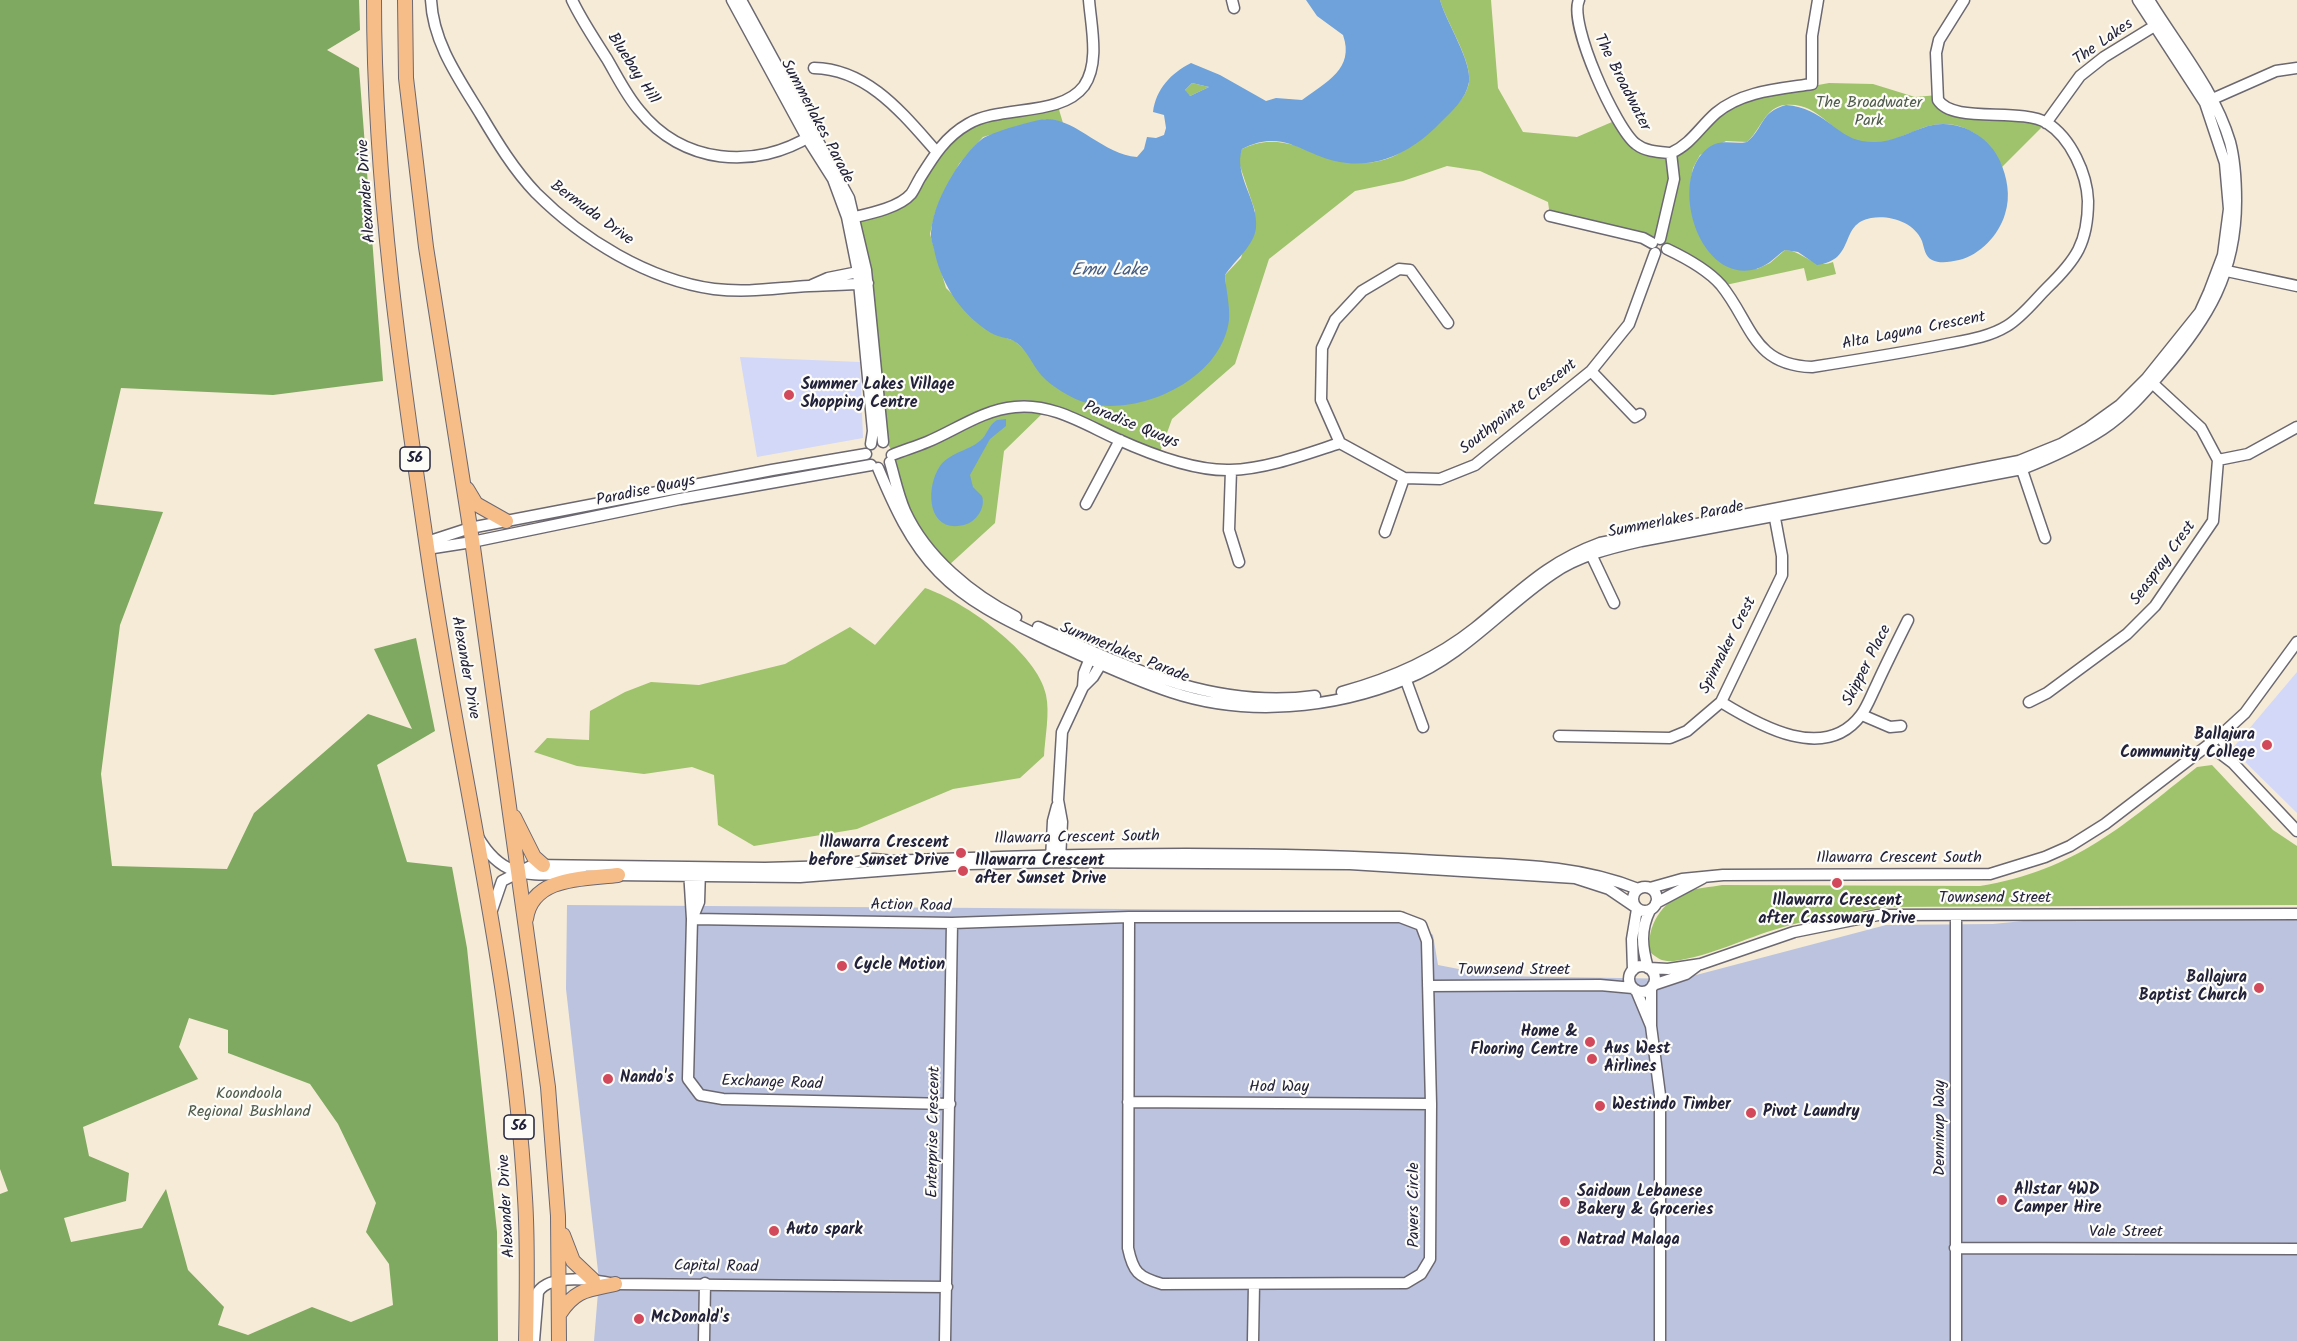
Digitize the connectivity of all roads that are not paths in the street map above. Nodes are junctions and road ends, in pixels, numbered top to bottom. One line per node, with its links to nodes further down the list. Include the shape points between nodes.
1 (374, 0): 52 (main road, Alexander Drive / 56, via 388,238 404,392)
2 (405, 0): 44 (main road, Alexander Drive / 56, via 406,78 425,236)
3 (431, 0): 27 (street, Bermuda Drive, via 441,47 506,156 537,193 575,224 640,267 674,279 747,291)
4 (572, 0): 18 (street, Bluebay Hill, via 638,110 662,133 687,149 710,156 749,158)
5 (732, 0): 18 (street, Summerlakes Parade)
6 (741, 0): 18 (street, Summerlakes Parade)
7 (1089, 0): 19 (street, via 1093,64 1084,86 1067,100 969,123)
8 (1579, 0): 20 (street, The Broadwater, via 1576,13 1582,43 1628,135 1646,150)
9 (1818, 0): 20 (street, via 1812,36 1812,84 1755,93 1737,100 1719,111 1690,142)
10 (1964, 0): 17 (street, via 1939,40 1936,53 1941,105 1963,112 2019,115)
11 (2138, 0): 13 (street, Summerlakes Parade)
12 (2149, 0): 13 (street, Summerlakes Parade)
13 (2158, 23): 16 (street, Summerlakes Parade); 17 (street, The Lakes, via 2080,76)
14 (814, 68): 19 (street, via 835,68 856,77 894,104)
15 (2297, 68): 16 (street, via 2276,71)
16 (2209, 101): 24 (street, Summerlakes Parade, via 2228,183)
17 (2046, 123): 23 (street, Alta Laguna Crescent, via 2065,141 2081,167 2088,222 2082,246 2070,266 2028,308 2009,325 1987,336 1812,367 1792,367 1754,341 1721,286 1707,271 1666,249 1664,253)
18 (811, 136): 22 (street, Summerlakes Parade, via 840,178)
19 (936, 151): 22 (street, via 910,195)
20 (1671, 153): 23 (street, via 1674,180)
21 (1550, 216): 23 (street, via 1643,238)
22 (852, 218): 25 (street, Summerlakes Parade)
23 (1656, 245): 30 (street, Southpointe Crescent, via 1629,324)
24 (2223, 270): 28 (street); 31 (street, Summerlakes Parade, via 2200,312)
25 (862, 271): 26 (street, Summerlakes Parade); 27 (street, Bermuda Drive)
26 (863, 283): 27 (street, Bermuda Drive); 32 (street, Summerlakes Parade)
27 (809, 286)
28 (2297, 286)
29 (1448, 322): 36 (street, via 1410,270 1400,269 1362,291 1335,320 1322,348 1321,400)
30 (1591, 371): 33 (street, via 1635,417); 43 (street, Southpointe Crescent, via 1475,465 1440,479)
31 (2150, 381): 39 (street, via 2201,428); 40 (street, Summerlakes Parade, via 2088,428)
32 (874, 396): 37 (street, Summerlakes Parade); 38 (street, Summerlakes Parade)
33 (1640, 414)
34 (2297, 427): 39 (street, via 2248,454)
35 (1120, 440): 37 (street, Paradise Quays, via 1048,408 1015,407 981,415 916,445); 42 (street, Paradise Quays, via 1174,460); 46 (street)
36 (1340, 443): 42 (street, Paradise Quays, via 1294,458); 43 (street, Southpointe Crescent)
37 (889, 451): 38 (street, Paradise Quays); 38 (street); 58 (street, Summerlakes Parade, via 906,514 954,573 1004,611)
38 (872, 458): 41 (street, Paradise Quays); 45 (street, Paradise Quays); 58 (street, Summerlakes Parade, via 914,543 941,575 993,614)
39 (2218, 460): 63 (street, Seaspray Crest, via 2213,521 2155,606 2127,634)
40 (2020, 465): 47 (street, Summerlakes Parade); 51 (street)
41 (772, 470): 45 (street); 48 (street, Paradise Quays)
42 (1231, 470): 54 (street, via 1229,530)
43 (1404, 478): 49 (street)
44 (463, 482): 48 (main road, via 476,504); 50 (main road, Alexander Drive / 56)
45 (774, 483): 50 (street, Paradise Quays)
46 (1086, 504)
47 (1774, 513): 53 (street, Summerlakes Parade, via 1614,538); 62 (street, Spinnaker Crest, via 1782,575)
48 (506, 521): 50 (street, Paradise Quays)
49 (1385, 532)
50 (471, 535): 52 (street, Paradise Quays); 71 (main road, Alexander Drive / 56)
51 (2045, 538)
52 (427, 545): 73 (main road, Alexander Drive / 56)
53 (1590, 551): 55 (street); 60 (street, Summerlakes Parade, via 1546,568 1473,629)
54 (1239, 562)
55 (1614, 603)
56 (1908, 620): 64 (street, Skipper Place)
57 (2297, 642): 68 (street, Illawarra Crescent South, via 2245,713)
58 (1090, 655): 59 (street, Summerlakes Parade); 61 (street)
59 (1103, 661): 60 (street, Summerlakes Parade, via 1192,689 1262,699 1335,694); 61 (street)
60 (1405, 675): 66 (street)
61 (1083, 687): 74 (street, via 1062,732 1058,800 1062,822)
62 (1720, 702): 64 (street, Skipper Place, via 1757,724 1789,736 1821,737 1845,732); 67 (street, Spinnaker Crest, via 1687,731 1670,738)
63 (2029, 702)
64 (1862, 715): 65 (street, via 1890,727)
65 (1901, 726)
66 (1424, 727)
67 (1559, 736)
68 (2220, 736): 69 (street, Illawarra Crescent South); 70 (street)
69 (2209, 745): 70 (street); 79 (street, Illawarra Crescent South, via 2105,824 2070,846 2017,867 1960,875)
70 (2233, 763): 72 (street)
71 (506, 796): 75 (main road, via 518,828); 77 (main road, Alexander Drive / 56)
72 (2297, 831)
73 (477, 834): 77 (street, via 498,864); 84 (main road, Alexander Drive / 56)
74 (1056, 858): 76 (street, Illawarra Crescent South, via 874,859 836,866); 81 (street, Illawarra Crescent South, via 1313,853 1583,872); 83 (street, Illawarra Crescent South, via 1350,864 1562,877 1595,884)
75 (543, 865): 76 (street, Illawarra Crescent South); 77 (street, Illawarra Crescent South)
76 (694, 872): 78 (street, Illawarra Crescent South); 88 (street, Exchange Road)
77 (517, 873): 78 (street, Illawarra Crescent South); 84 (street, Illawarra Crescent South, via 500,884); 90 (main road, Alexander Drive / 56)
78 (618, 875): 90 (main road, via 544,889 529,906)
79 (1703, 878): 80 (street, Illawarra Crescent South); 82 (street, Illawarra Crescent South)
80 (1650, 888): 81 (street); 82 (street, via 1655,893)
81 (1638, 889): 83 (street, via 1632,899)
82 (1653, 907): 83 (street); 92 (street, via 1642,941)
83 (1636, 908): 93 (street)
84 (491, 914): 112 (main road, Alexander Drive / 56, via 525,1196)
85 (2297, 914): 86 (street, Townsend Street)
86 (1956, 915): 91 (street, Townsend Street, via 1878,915 1794,932); 103 (street, Denninup Way)
87 (1130, 917): 89 (street, Action Road); 95 (street, Pavers Circle, via 1400,916 1421,925 1427,941); 99 (street, Pavers Circle)
88 (692, 919): 89 (street, Action Road); 100 (street, Exchange Road, via 688,1079 700,1095 723,1100)
89 (952, 923): 100 (street, Enterprise Crescent)
90 (525, 930): 102 (main road, Alexander Drive / 56, via 548,1087)
91 (1701, 963): 92 (street, Townsend Street); 96 (street, Townsend Street, via 1686,974)
92 (1649, 968): 93 (street, via 1641,966); 96 (street, via 1655,978)
93 (1632, 971): 94 (street, Townsend Street); 97 (street, via 1629,980)
94 (1600, 985): 95 (street, Townsend Street); 97 (street, Townsend Street)
95 (1428, 986): 101 (street, Pavers Circle)
96 (1652, 986): 97 (street, via 1644,992); 98 (street)
97 (1635, 989): 98 (street)
98 (1651, 1026): 118 (street, via 1660,1095)
99 (1128, 1102): 101 (street, Hod Way); 109 (street, Pavers Circle, via 1128,1248 1132,1268 1146,1279 1162,1284)
100 (950, 1104): 110 (street, Enterprise Crescent)
101 (1431, 1104): 109 (street, Pavers Circle, via 1430,1259 1420,1274 1406,1283)
102 (558, 1216): 105 (main road, via 569,1254); 106 (main road, Alexander Drive / 56)
103 (1956, 1248): 104 (street, Vale Street); 119 (street, Denninup Way)
104 (2297, 1249)
105 (593, 1280): 106 (street, Capital Road); 108 (street, Capital Road)
106 (560, 1282): 111 (main road, Alexander Drive / 56); 113 (street, Capital Road, via 548,1283 538,1292)
107 (705, 1283): 108 (street, Capital Road); 110 (street, Capital Road); 115 (street)
108 (615, 1284): 111 (main road, via 577,1294)
109 (1254, 1284): 117 (street)
110 (947, 1287): 116 (street, Enterprise Crescent)
111 (560, 1313): 114 (main road, Alexander Drive / 56)
112 (526, 1341)
113 (534, 1341)
114 (559, 1341)
115 (704, 1341)
116 (945, 1341)
117 (1253, 1341)
118 (1660, 1341)
119 (1956, 1341)

